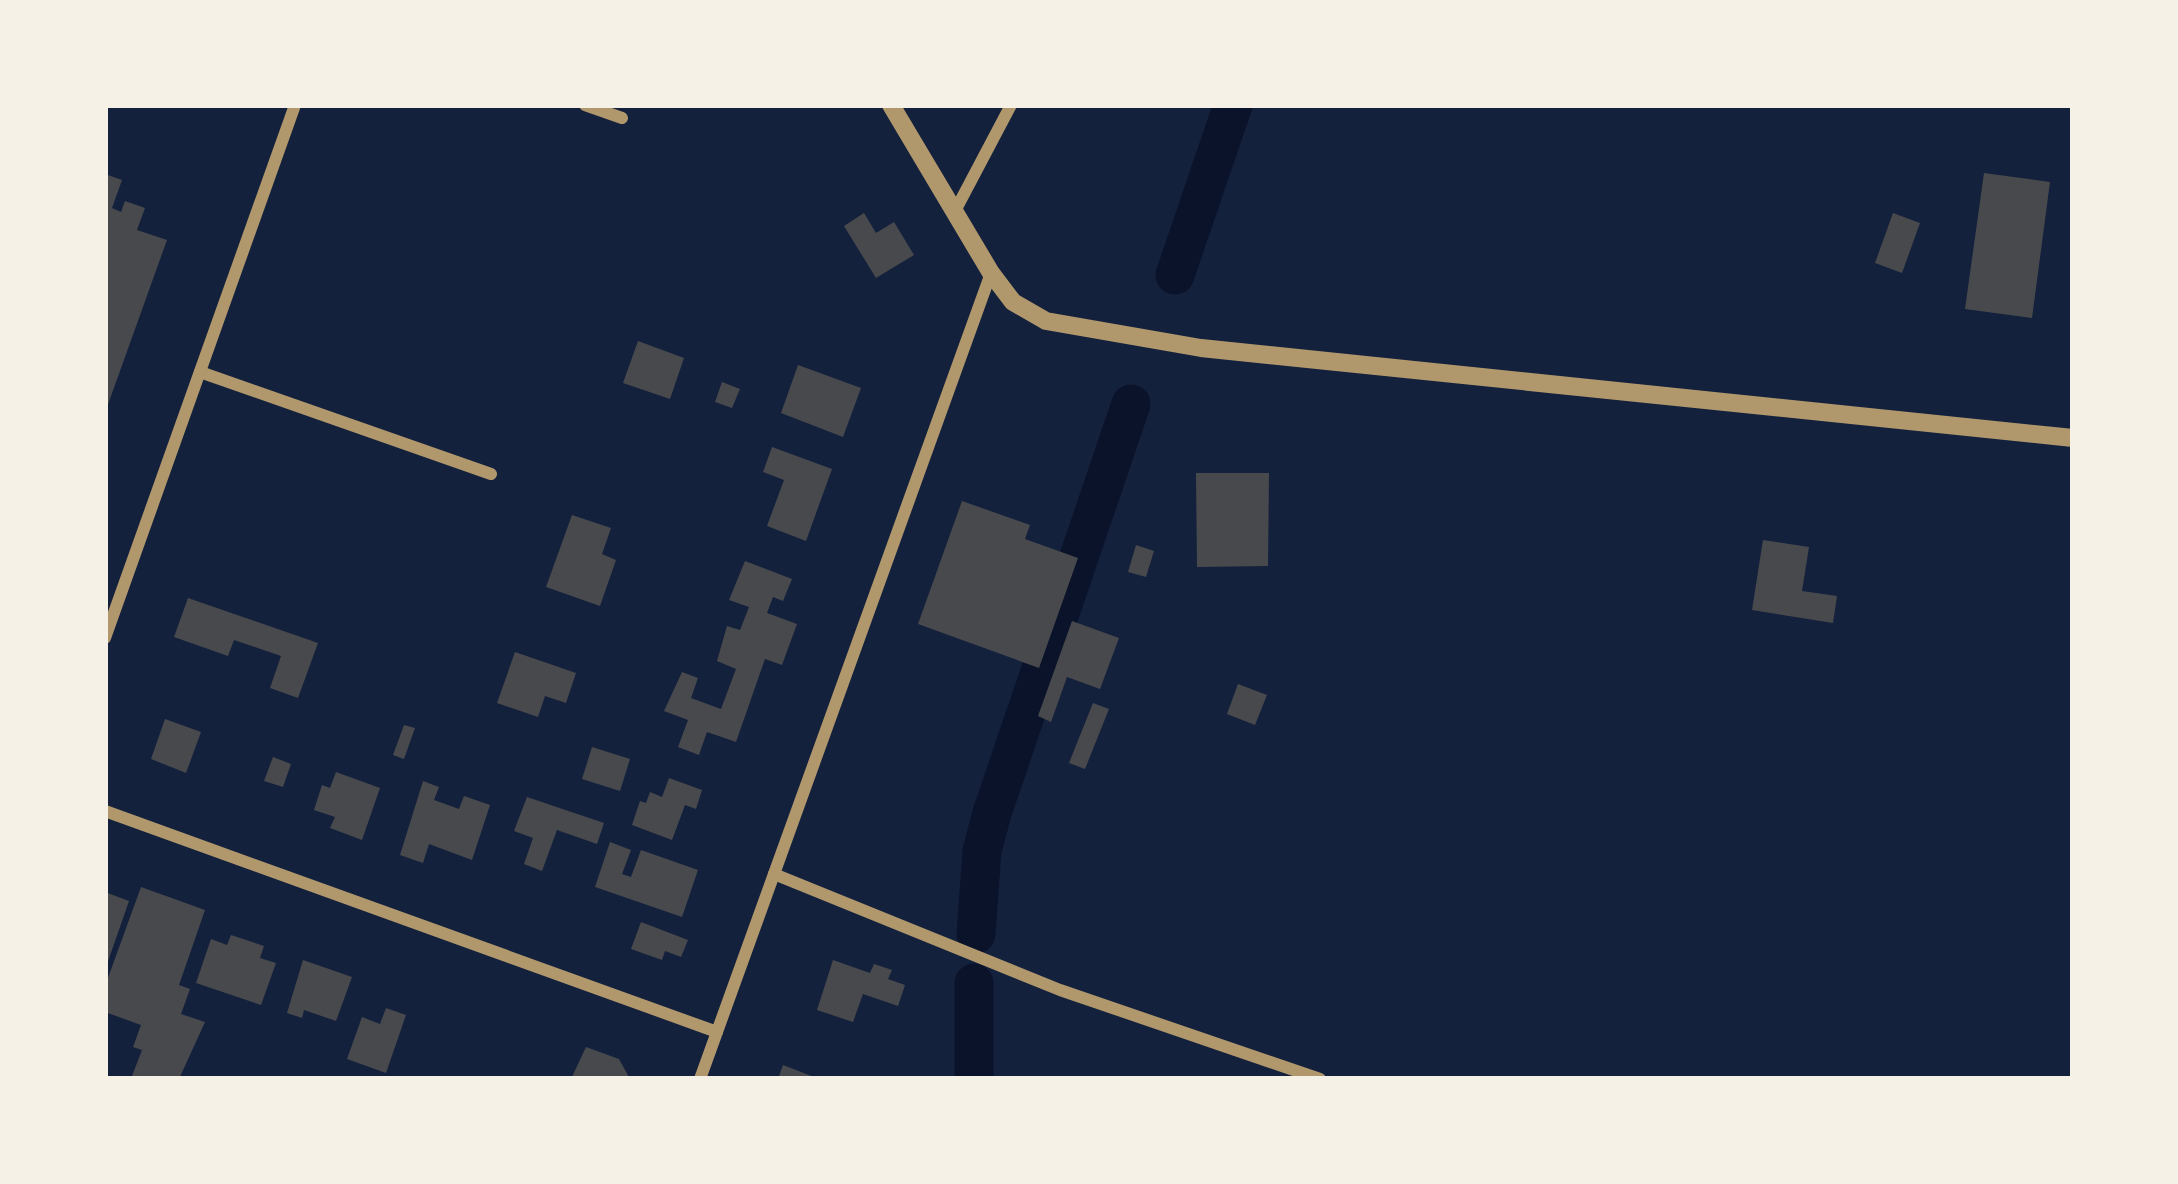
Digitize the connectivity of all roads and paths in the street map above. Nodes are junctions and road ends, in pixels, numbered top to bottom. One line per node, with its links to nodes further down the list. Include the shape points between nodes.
1 (296, 105): 8 (street)
2 (586, 105): 5 (street)
3 (890, 105): 6 (street)
4 (1011, 105): 6 (street)
5 (622, 118)
6 (954, 213): 7 (street)
7 (991, 273): 9 (street, via 1013,302 1046,321 1201,348); 13 (street)
8 (200, 372): 10 (street); 11 (street)
9 (2073, 439)
10 (491, 474)
11 (105, 638)
12 (105, 811): 14 (street)
13 (774, 874): 14 (street); 16 (street, via 1060,990)
14 (717, 1032): 15 (street)
15 (700, 1079)
16 (1320, 1079)

